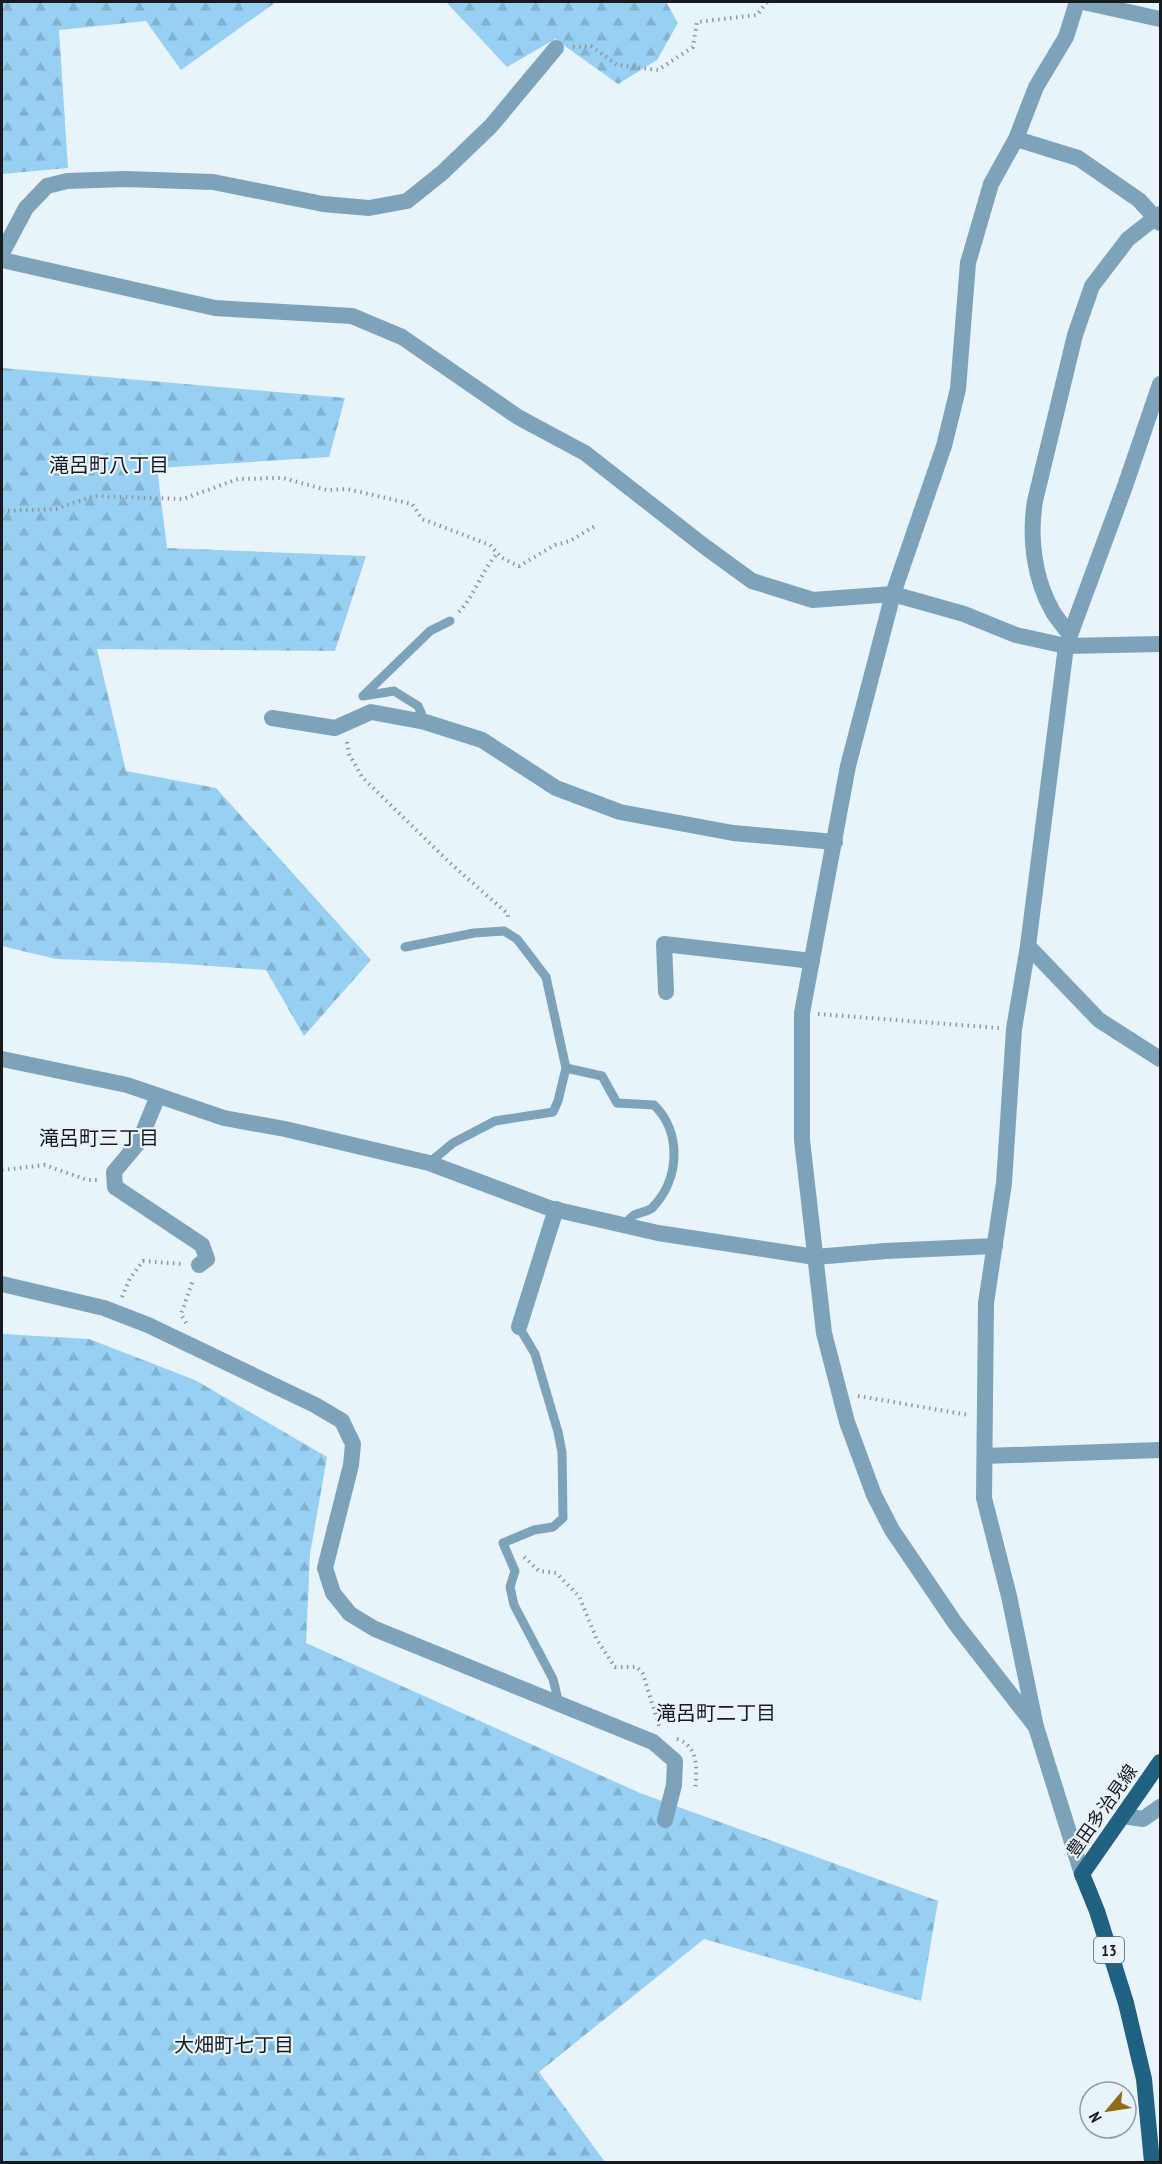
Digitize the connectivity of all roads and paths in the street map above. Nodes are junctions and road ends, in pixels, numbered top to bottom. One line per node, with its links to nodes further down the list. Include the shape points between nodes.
1 (767, 2): 5 (path, via 757,15 697,22 693,47 658,70 617,65 591,46)
2 (1077, 2): 6 (street, via 1066,37 1036,87)
3 (1083, 2): 4 (street)
4 (1161, 19)
5 (556, 48): 8 (street, via 491,126 407,201 369,208 323,204 213,182 67,181 47,186 26,208)
6 (1016, 139): 7 (street, via 1078,158); 14 (street, via 991,184 968,263 958,389 944,446)
7 (1159, 218): 16 (street, via 1128,239 1092,286 1075,335 1035,501 1033,554 1053,612)
8 (2, 253)
9 (2, 260): 14 (street, via 215,308 352,316 402,337 518,417 585,453 752,581 813,600)
10 (1161, 384): 16 (street)
11 (2, 511): 13 (path, via 56,509 94,496 183,499 238,479 283,478 327,490 347,489 412,504 422,519 490,545)
12 (595, 526): 13 (path, via 519,566)
13 (498, 554): 15 (path, via 465,606)
14 (893, 594): 16 (street, via 1016,635); 21 (street, via 848,766)
15 (450, 621): 19 (lane, via 430,630 363,696 393,691 418,706)
16 (1068, 640): 17 (street); 23 (street)
17 (1161, 644)
18 (272, 718): 20 (street, via 335,728)
19 (424, 722): 20 (street, via 371,712); 21 (street, via 482,740 556,788 620,812 733,833)
20 (344, 724): 22 (path, via 349,754 362,777 508,914)
21 (836, 842): 25 (street)
22 (510, 935): 24 (lane, via 504,931 474,933); 31 (lane, via 546,977)
23 (1028, 946): 28 (street); 30 (street, via 1100,1020)
24 (405, 947)
25 (812, 961): 26 (street, via 664,944); 27 (street)
26 (666, 992)
27 (802, 1013): 28 (path); 39 (street, via 802,1140)
28 (1014, 1029): 38 (street, via 1004,1183)
29 (2, 1059): 32 (street, via 128,1085)
30 (1161, 1059)
31 (566, 1068): 33 (lane, via 553,1112 495,1121 453,1143); 37 (lane, via 602,1076 617,1103 654,1105 663,1113 675,1146 672,1173 650,1209)
32 (158, 1096): 33 (street, via 224,1118); 35 (street, via 139,1142 114,1172)
33 (429, 1163): 36 (street)
34 (2, 1170): 35 (path, via 45,1165 87,1180 100,1179)
35 (115, 1187): 40 (street, via 202,1245 207,1258)
36 (556, 1209): 37 (street); 44 (street)
37 (624, 1225): 39 (street)
38 (995, 1246): 39 (street); 46 (street, via 986,1303)
39 (815, 1257): 45 (street, via 824,1333)
40 (199, 1265): 42 (path, via 143,1261); 43 (path, via 181,1314)
41 (2, 1284): 42 (street)
42 (114, 1312): 50 (street, via 342,1421 353,1444 351,1465 325,1568 333,1593 350,1614 375,1629)
43 (187, 1324)
44 (519, 1327): 49 (lane, via 535,1354 558,1432 563,1518 553,1527)
45 (840, 1393): 46 (path); 51 (street, via 874,1496 892,1530 955,1623)
46 (986, 1418): 48 (street)
47 (1161, 1450): 48 (street)
48 (985, 1456): 51 (street, via 984,1498)
49 (514, 1538): 50 (lane, via 503,1543 515,1571 510,1587 514,1605 553,1679); 52 (path, via 521,1554 539,1571 556,1573 579,1596 597,1640 615,1667 637,1667 643,1674)
50 (559, 1704): 58 (street, via 653,1742 675,1761 674,1785)
51 (1036, 1727): 59 (street)
52 (661, 1735)
53 (669, 1737): 55 (path, via 685,1742 692,1750 697,1766)
54 (1161, 1762): 57 (main road, 豊田多治見線)
55 (695, 1789)
56 (1161, 1807): 57 (street, via 1143,1819)
57 (1123, 1816): 59 (main road, 豊田多治見線)
58 (665, 1820)
59 (1082, 1874): 60 (main road, 豊田多治見線 / 13, via 1126,2003 1144,2079)
60 (1152, 2163)

